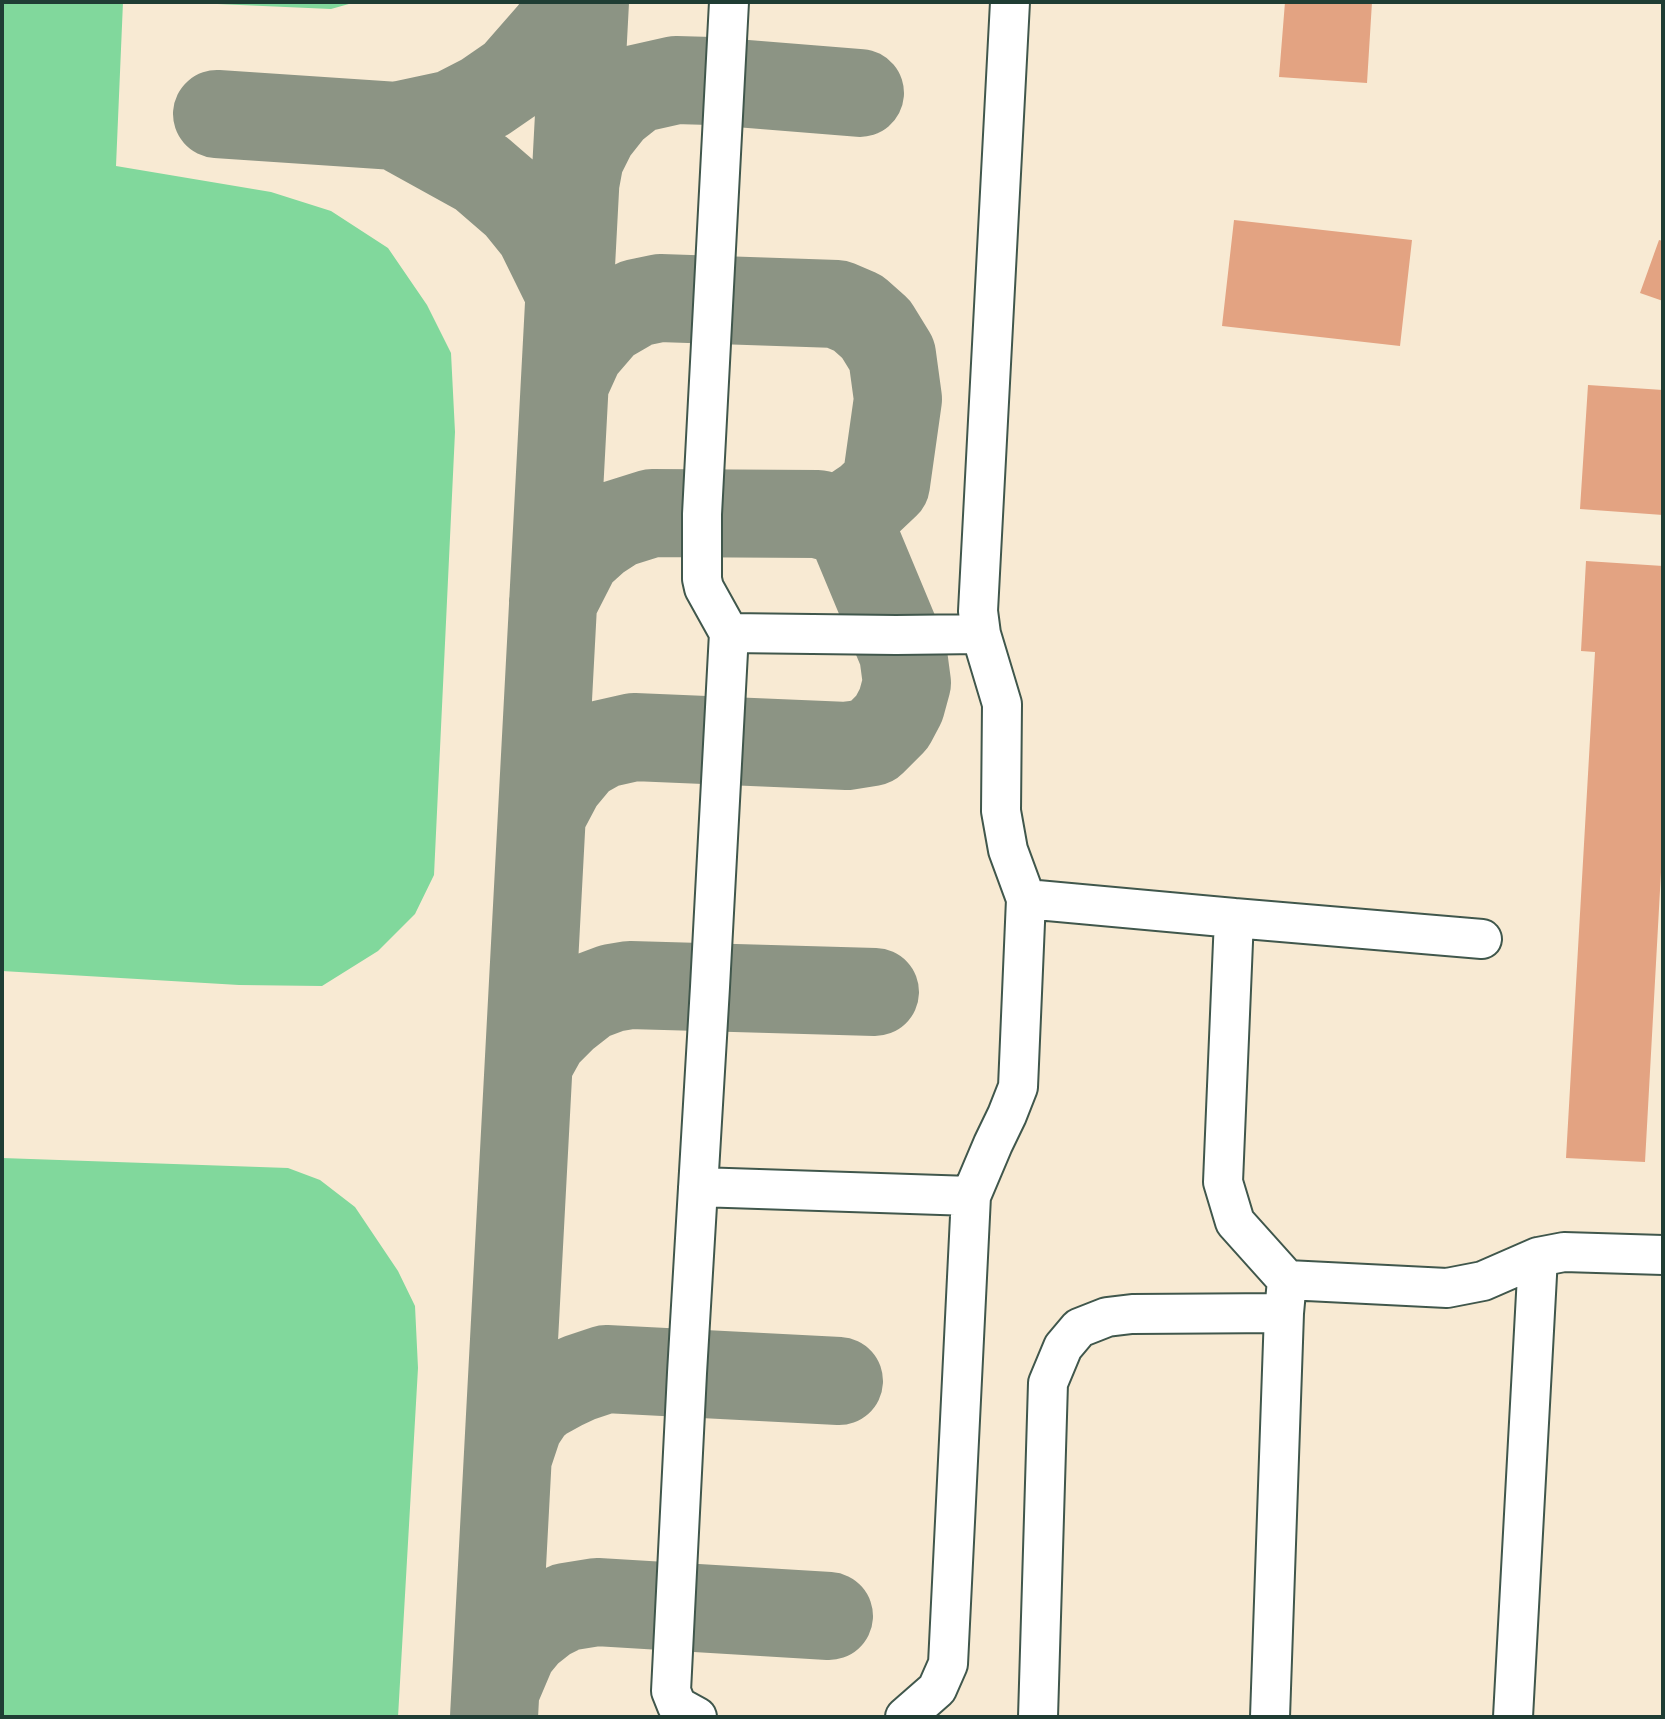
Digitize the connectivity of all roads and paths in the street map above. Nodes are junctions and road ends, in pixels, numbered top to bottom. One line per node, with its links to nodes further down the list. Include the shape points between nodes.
1 (729, 2): 3 (lane, via 702,566 704,588)
2 (1010, 2): 4 (lane, via 978,611)
3 (729, 633): 4 (lane); 8 (lane)
4 (981, 634): 5 (lane, via 1002,704 1001,811 1008,850)
5 (1026, 899): 6 (lane); 9 (lane, via 1018,1087)
6 (1234, 918): 7 (lane); 12 (lane, via 1223,1182 1235,1222)
7 (1482, 939)
8 (698, 1186): 9 (lane); 13 (lane, via 671,1691 677,1706)
9 (971, 1196): 14 (lane, via 948,1664 937,1689)
10 (1663, 1255): 11 (lane, via 1564,1252)
11 (1538, 1257): 12 (lane, via 1483,1281 1447,1287); 17 (lane)
12 (1285, 1297): 15 (lane, via 1107,1317 1079,1328 1063,1347 1048,1384); 16 (lane)
13 (697, 1717)
14 (905, 1717)
15 (1038, 1717)
16 (1270, 1717)
17 (1513, 1717)

